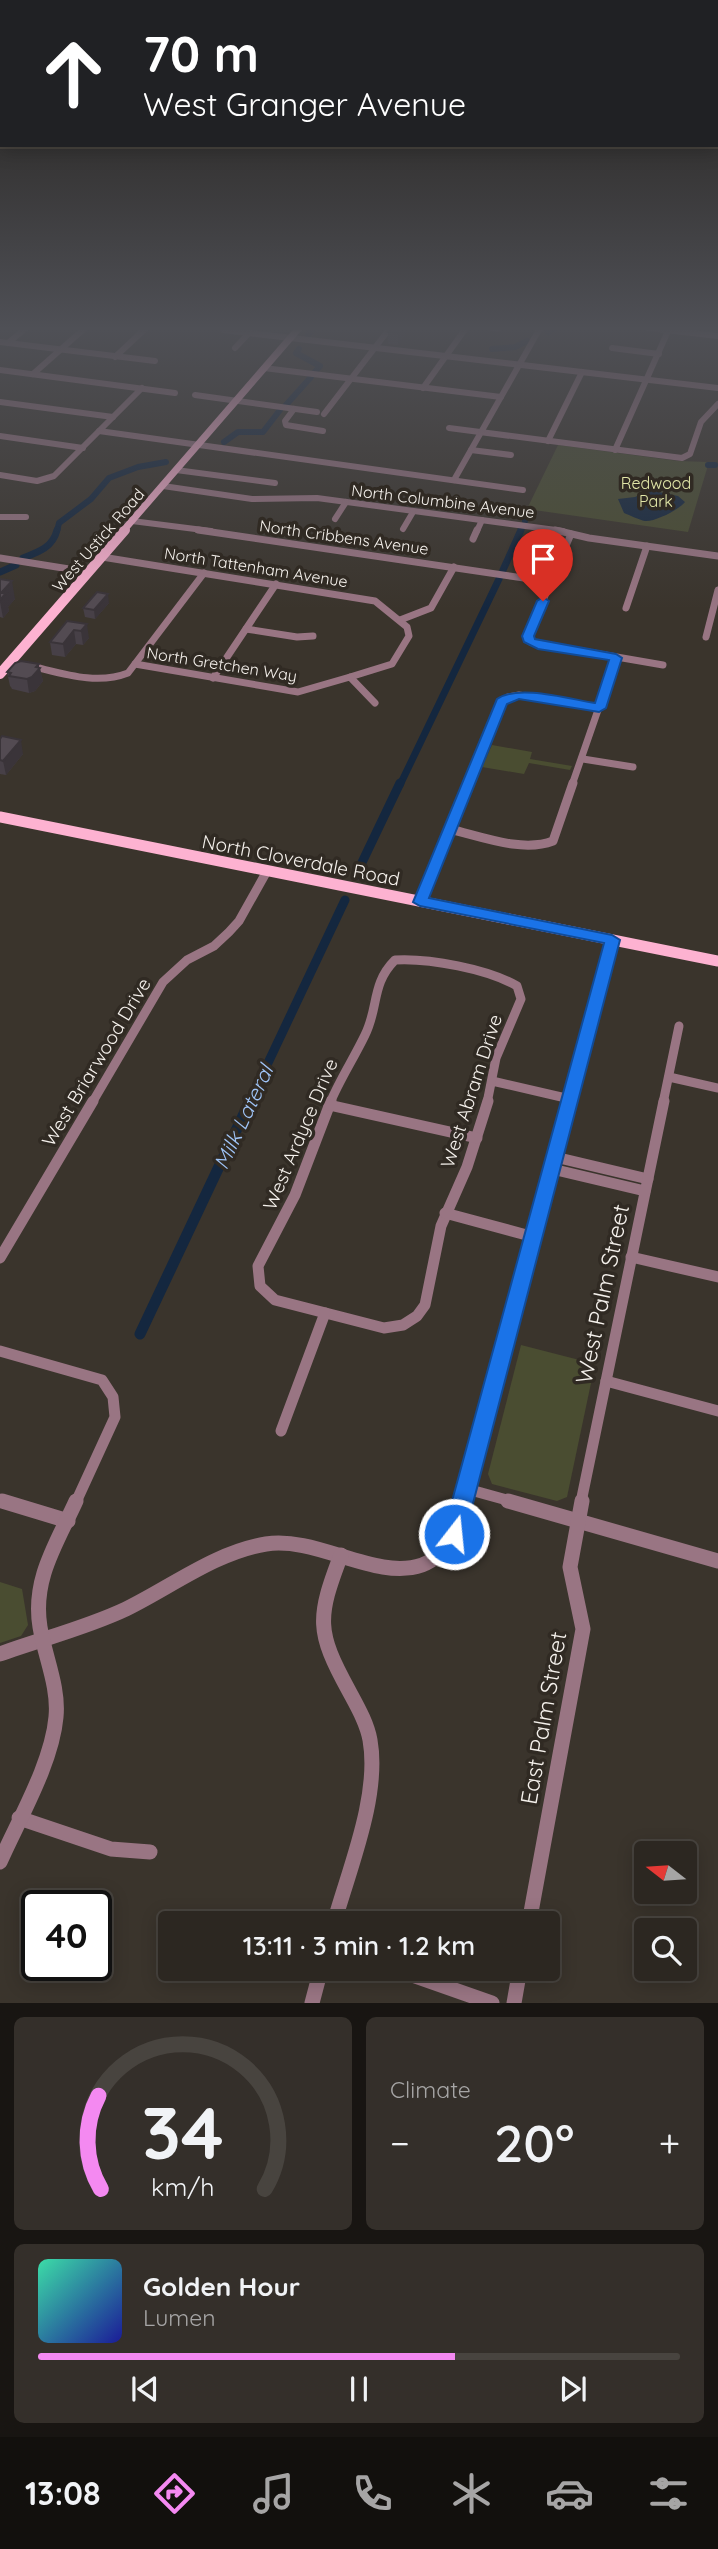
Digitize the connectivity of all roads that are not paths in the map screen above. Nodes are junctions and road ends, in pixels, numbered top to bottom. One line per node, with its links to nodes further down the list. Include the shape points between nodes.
1 (109, 421): 10 (street)
2 (218, 421): 14 (main road, West Ustick Road)
3 (286, 421): 9 (street, via 290,426)
4 (487, 421): 11 (street)
5 (558, 421): 13 (street)
6 (627, 421): 17 (street)
7 (702, 421): 17 (street, via 686,457)
8 (449, 428): 11 (street)
9 (323, 430)
10 (99, 431): 14 (street); 15 (street)
11 (481, 432): 13 (street); 16 (street)
12 (0, 436): 15 (street)
13 (548, 441): 17 (street)
14 (199, 444): 19 (main road, West Ustick Road); 21 (street)
15 (83, 448): 20 (street, via 47,480)
16 (471, 450): 18 (street); 21 (street)
17 (615, 450)
18 (510, 455)
19 (176, 470): 22 (street); 23 (main road, West Ustick Road)
20 (0, 475)
21 (454, 480): 24 (street)
22 (275, 483)
23 (163, 486): 25 (street, North Columbine Avenue, via 260,499); 31 (main road, West Ustick Road)
24 (523, 491)
25 (346, 502): 26 (street, North Columbine Avenue); 29 (street)
26 (414, 512): 30 (street, North Columbine Avenue); 32 (street)
27 (0, 517): 28 (street)
28 (26, 517)
29 (335, 519)
30 (482, 520): 33 (street, North Columbine Avenue); 34 (street)
31 (132, 521): 36 (main road, West Ustick Road); 39 (street, North Cribbens Avenue)
32 (403, 528)
33 (571, 534): 35 (street, North Columbine Avenue); 42 (street)
34 (473, 539)
35 (647, 546): 37 (street, North Columbine Avenue); 45 (street)
36 (102, 556): 40 (main road, West Ustick Road); 41 (street, North Tattenham Avenue)
37 (718, 556)
38 (0, 558): 40 (street)
39 (454, 567): 42 (street, North Cribbens Avenue); 46 (street, via 431,608)
40 (88, 572): 51 (main road, West Ustick Road)
41 (204, 573): 43 (street, North Tattenham Avenue); 52 (street)
42 (551, 582): 50 (street, via 528,636 530,642)
43 (276, 584): 46 (street, North Tattenham Avenue, via 375,601); 47 (street)
44 (718, 590): 49 (street)
45 (626, 608)
46 (400, 620): 55 (street, North Gretchen Way, via 409,636 397,659)
47 (246, 629): 48 (street); 56 (street)
48 (313, 636)
49 (706, 637)
50 (616, 658): 53 (street); 58 (street)
51 (10, 662): 52 (street, North Gretchen Way, via 105,679 121,677); 54 (main road, West Ustick Road)
52 (135, 664): 56 (street, North Gretchen Way)
53 (663, 665)
54 (0, 674)
55 (350, 677): 56 (street, North Gretchen Way, via 298,692); 57 (street)
56 (213, 678)
57 (375, 703)
58 (599, 708): 59 (street); 62 (street, via 508,697)
59 (583, 759): 60 (street); 62 (street, via 556,837 548,845)
60 (633, 767)
61 (0, 817): 63 (main road, North Cloverdale Road)
62 (449, 829): 64 (street)
63 (267, 870): 64 (main road, North Cloverdale Road); 80 (street, West Briarwood Drive, via 229,932 163,982)
64 (420, 902): 65 (main road, North Cloverdale Road)
65 (612, 940): 67 (main road, North Cloverdale Road); 72 (street)
66 (395, 960): 70 (street, West Abram Drive, via 415,959 502,978 516,986 521,999 496,1058); 73 (street, West Ardyce Drive, via 382,973 372,1020)
67 (718, 961)
68 (679, 1026): 69 (street, West Palm Street)
69 (668, 1077): 71 (street); 76 (street, West Palm Street)
70 (492, 1081): 72 (street); 74 (street, West Abram Drive)
71 (718, 1088)
72 (570, 1099): 75 (street)
73 (329, 1105): 74 (street); 82 (street, West Ardyce Drive, via 295,1195 258,1266 259,1286 266,1295)
74 (477, 1138): 77 (street, West Abram Drive)
75 (553, 1163): 76 (street); 78 (street)
76 (646, 1185): 79 (street, West Palm Street)
77 (445, 1213): 78 (street); 82 (street, West Abram Drive, via 419,1316 397,1328 384,1328)
78 (534, 1237): 87 (street)
79 (632, 1257): 81 (street); 84 (street, West Palm Street)
80 (0, 1258)
81 (718, 1278)
82 (325, 1313): 86 (street)
83 (0, 1351): 90 (street, via 102,1380 114,1396 115,1418)
84 (606, 1381): 85 (street); 89 (street, West Palm Street)
85 (718, 1411)
86 (281, 1432)
87 (467, 1489): 89 (street); 91 (street, via 454,1534 435,1559 396,1570)
88 (0, 1500): 90 (street)
89 (578, 1520): 92 (street); 99 (street, East Palm Street, via 570,1567 583,1629)
90 (68, 1521): 93 (street, via 37,1591)
91 (341, 1555): 93 (street, via 292,1542 252,1546 123,1610); 98 (street, via 322,1628 370,1740 371,1769 367,1801)
92 (718, 1561)
93 (41, 1639): 94 (street); 95 (street, via 57,1709 53,1737)
94 (0, 1654)
95 (19, 1818): 96 (street, via 111,1849); 97 (street)
96 (149, 1852)
97 (0, 1862)
98 (337, 1911)
99 (531, 1911)
100 (318, 1981): 103 (street)
101 (429, 1981): 104 (street)
102 (518, 1981): 105 (street)
103 (312, 2003)
104 (492, 2003)
105 (514, 2003)

